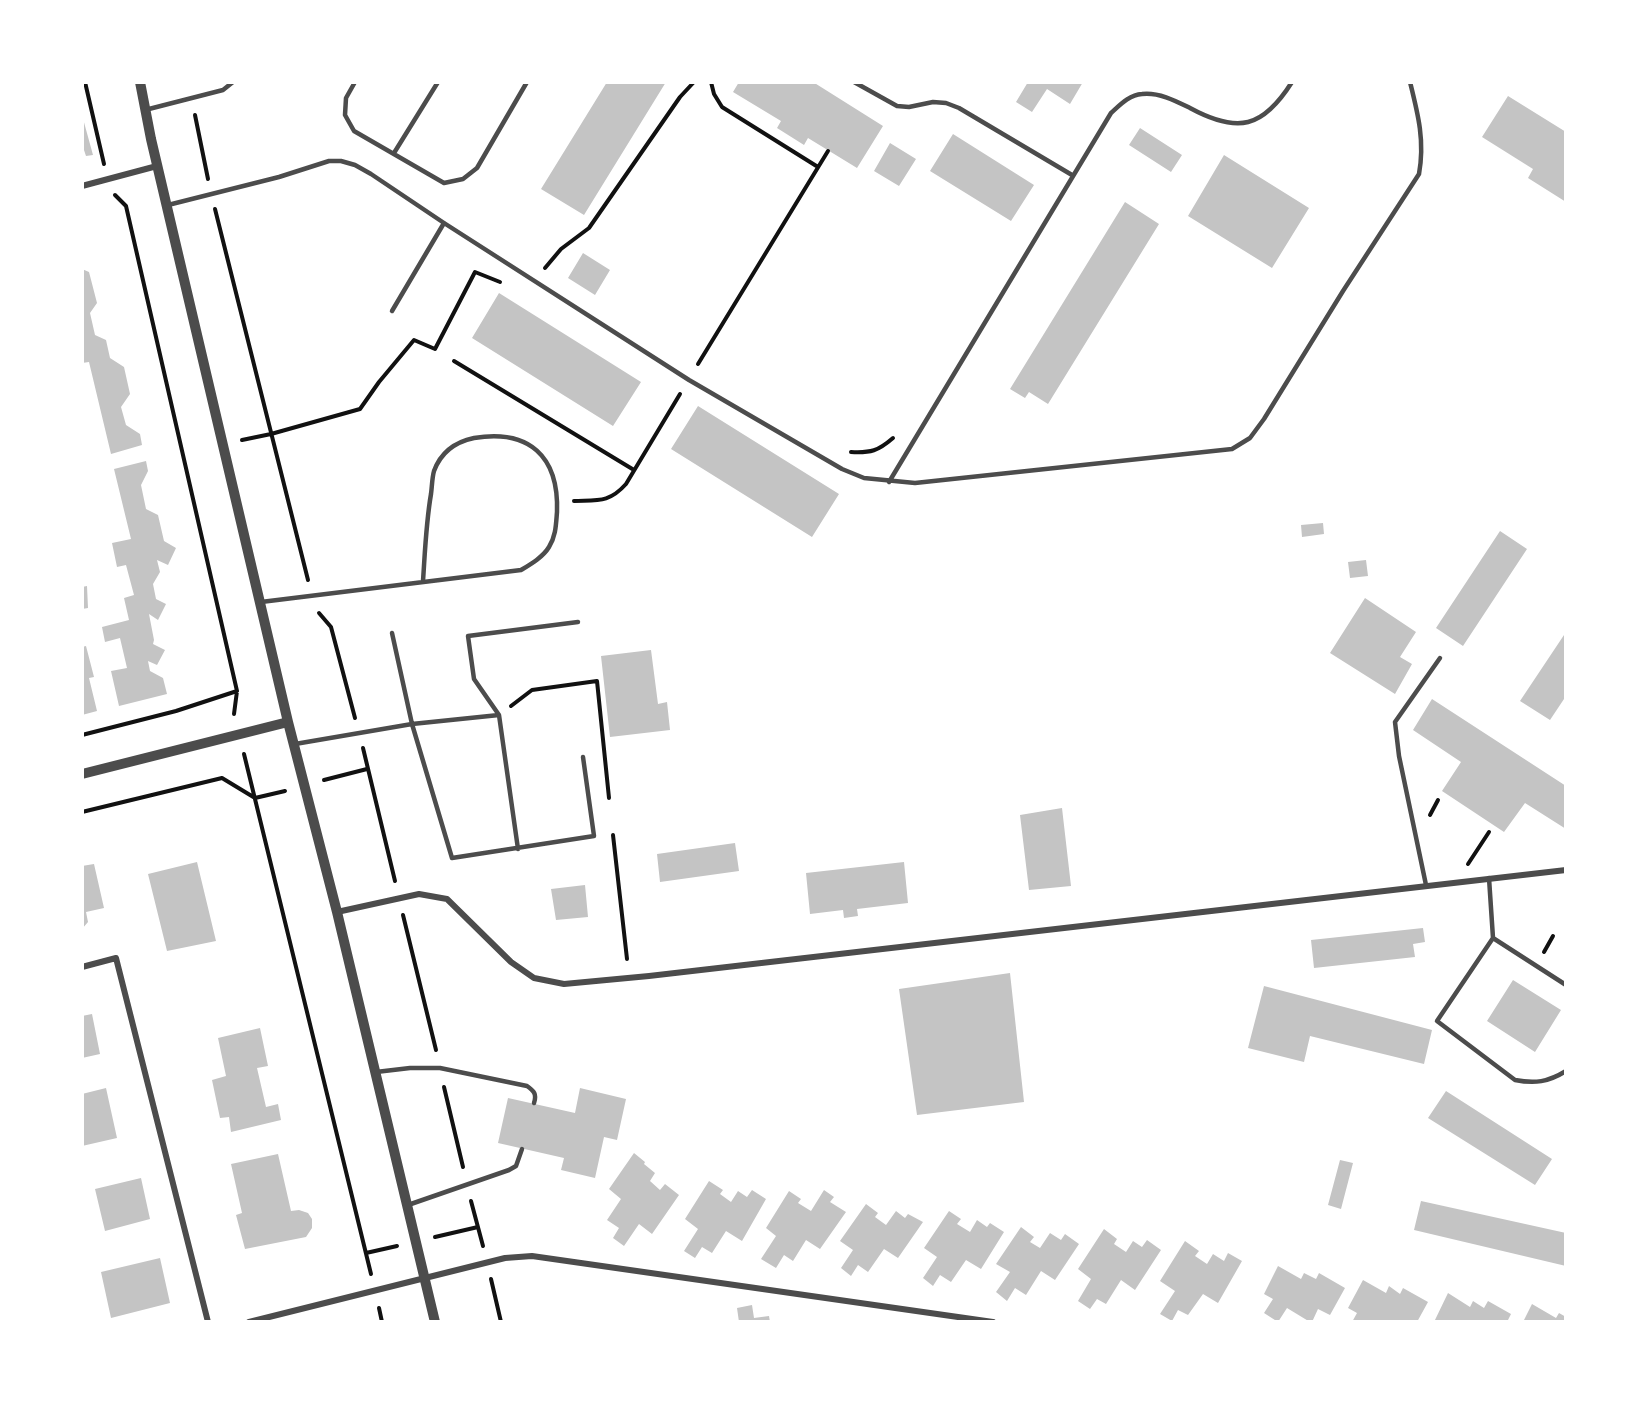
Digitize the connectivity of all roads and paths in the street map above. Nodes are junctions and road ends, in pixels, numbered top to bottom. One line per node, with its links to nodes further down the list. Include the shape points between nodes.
1 (85, 82): 19 (path)
2 (140, 82): 13 (street)
3 (233, 82): 12 (lane, via 223,90)
4 (355, 82): 15 (lane, via 346,98 345,115 354,131)
5 (438, 82): 15 (lane)
6 (527, 82): 15 (lane, via 477,168 464,179 444,183)
7 (694, 82): 24 (path, via 588,228 561,249)
8 (711, 82): 17 (path, via 722,107)
9 (854, 82): 18 (lane, via 897,106 933,102 959,108)
10 (1292, 82): 18 (lane, via 1268,113 1241,123 1206,117 1157,94 1128,98 1111,113)
11 (1410, 82): 35 (lane, via 1423,153 1419,174 1250,438 1232,449 1216,451 915,483)
12 (191, 98): 13 (lane); 21 (path)
13 (146, 110): 16 (street)
14 (828, 151): 17 (path)
15 (394, 153)
16 (158, 166): 19 (street); 22 (street)
17 (818, 167): 27 (path)
18 (1072, 175): 35 (lane)
19 (107, 179): 20 (street); 43 (path, via 110,190 126,206)
20 (82, 186)
21 (211, 194): 22 (lane); 23 (lane, via 341,161 371,174); 30 (path)
22 (168, 205): 32 (street)
23 (444, 224): 24 (lane); 25 (lane)
24 (534, 282): 29 (lane); 30 (path, via 504,284 475,272 435,349 414,340 360,409)
25 (392, 311)
26 (454, 361): 34 (path)
27 (697, 365): 28 (path); 29 (path)
28 (707, 371)
29 (688, 380): 34 (path); 35 (lane, via 842,469)
30 (271, 434): 32 (path); 38 (path)
31 (894, 436): 33 (path, via 881,448 867,453)
32 (224, 444): 39 (street)
33 (842, 450)
34 (634, 470): 36 (path, via 618,493 607,500)
35 (889, 482)
36 (557, 501): 37 (lane, via 556,531 549,547 521,570); 37 (lane, via 553,473 544,457 528,444 511,437 489,436 460,441 446,452 434,471)
37 (423, 581): 38 (lane)
38 (312, 596): 39 (lane); 48 (path, via 318,612 331,627)
39 (261, 602): 46 (street)
40 (578, 622): 44 (lane, via 468,636 474,679)
41 (392, 633): 47 (lane)
42 (1440, 658): 64 (lane, via 1395,722)
43 (237, 691): 45 (path); 49 (path)
44 (499, 715): 47 (lane); 60 (lane)
45 (234, 716)
46 (288, 722): 50 (street); 54 (street)
47 (412, 724): 48 (lane); 60 (lane, via 452,858)
48 (359, 732): 50 (lane); 53 (path)
49 (82, 735)
50 (295, 744): 66 (street)
51 (244, 752): 57 (path)
52 (583, 757): 60 (lane, via 594,836)
53 (367, 769): 55 (path); 65 (path)
54 (82, 774)
55 (323, 780)
56 (292, 789): 57 (path)
57 (255, 798): 58 (path, via 222,778); 80 (path)
58 (82, 812)
59 (1490, 832): 63 (path)
60 (518, 849)
61 (1566, 870): 62 (street)
62 (1489, 878): 63 (street); 67 (lane)
63 (1455, 882): 64 (street)
64 (1426, 885): 65 (street, via 564,984 534,978 511,962 447,899 419,894)
65 (399, 898): 66 (street); 70 (path)
66 (337, 912): 72 (street)
67 (1493, 938): 69 (lane); 71 (lane, via 1437,1021 1515,1080 1531,1083)
68 (82, 967): 84 (street, via 116,958)
69 (1566, 985)
70 (440, 1068): 72 (lane); 73 (lane, via 527,1086 534,1091); 75 (path)
71 (1566, 1071)
72 (376, 1072): 76 (street)
73 (534, 1103)
74 (522, 1149): 75 (lane, via 516,1166)
75 (467, 1185): 76 (lane); 77 (path)
76 (408, 1205): 82 (street)
77 (478, 1227): 78 (path); 81 (path)
78 (430, 1238)
79 (400, 1245): 80 (path)
80 (366, 1253): 83 (path)
81 (487, 1263): 82 (street); 88 (path); 89 (street, via 532,1256)
82 (425, 1278): 83 (street); 87 (street)
83 (375, 1290): 85 (street); 86 (path)
84 (208, 1322)
85 (249, 1322)
86 (382, 1322)
87 (435, 1322)
88 (501, 1322)
89 (993, 1322)

